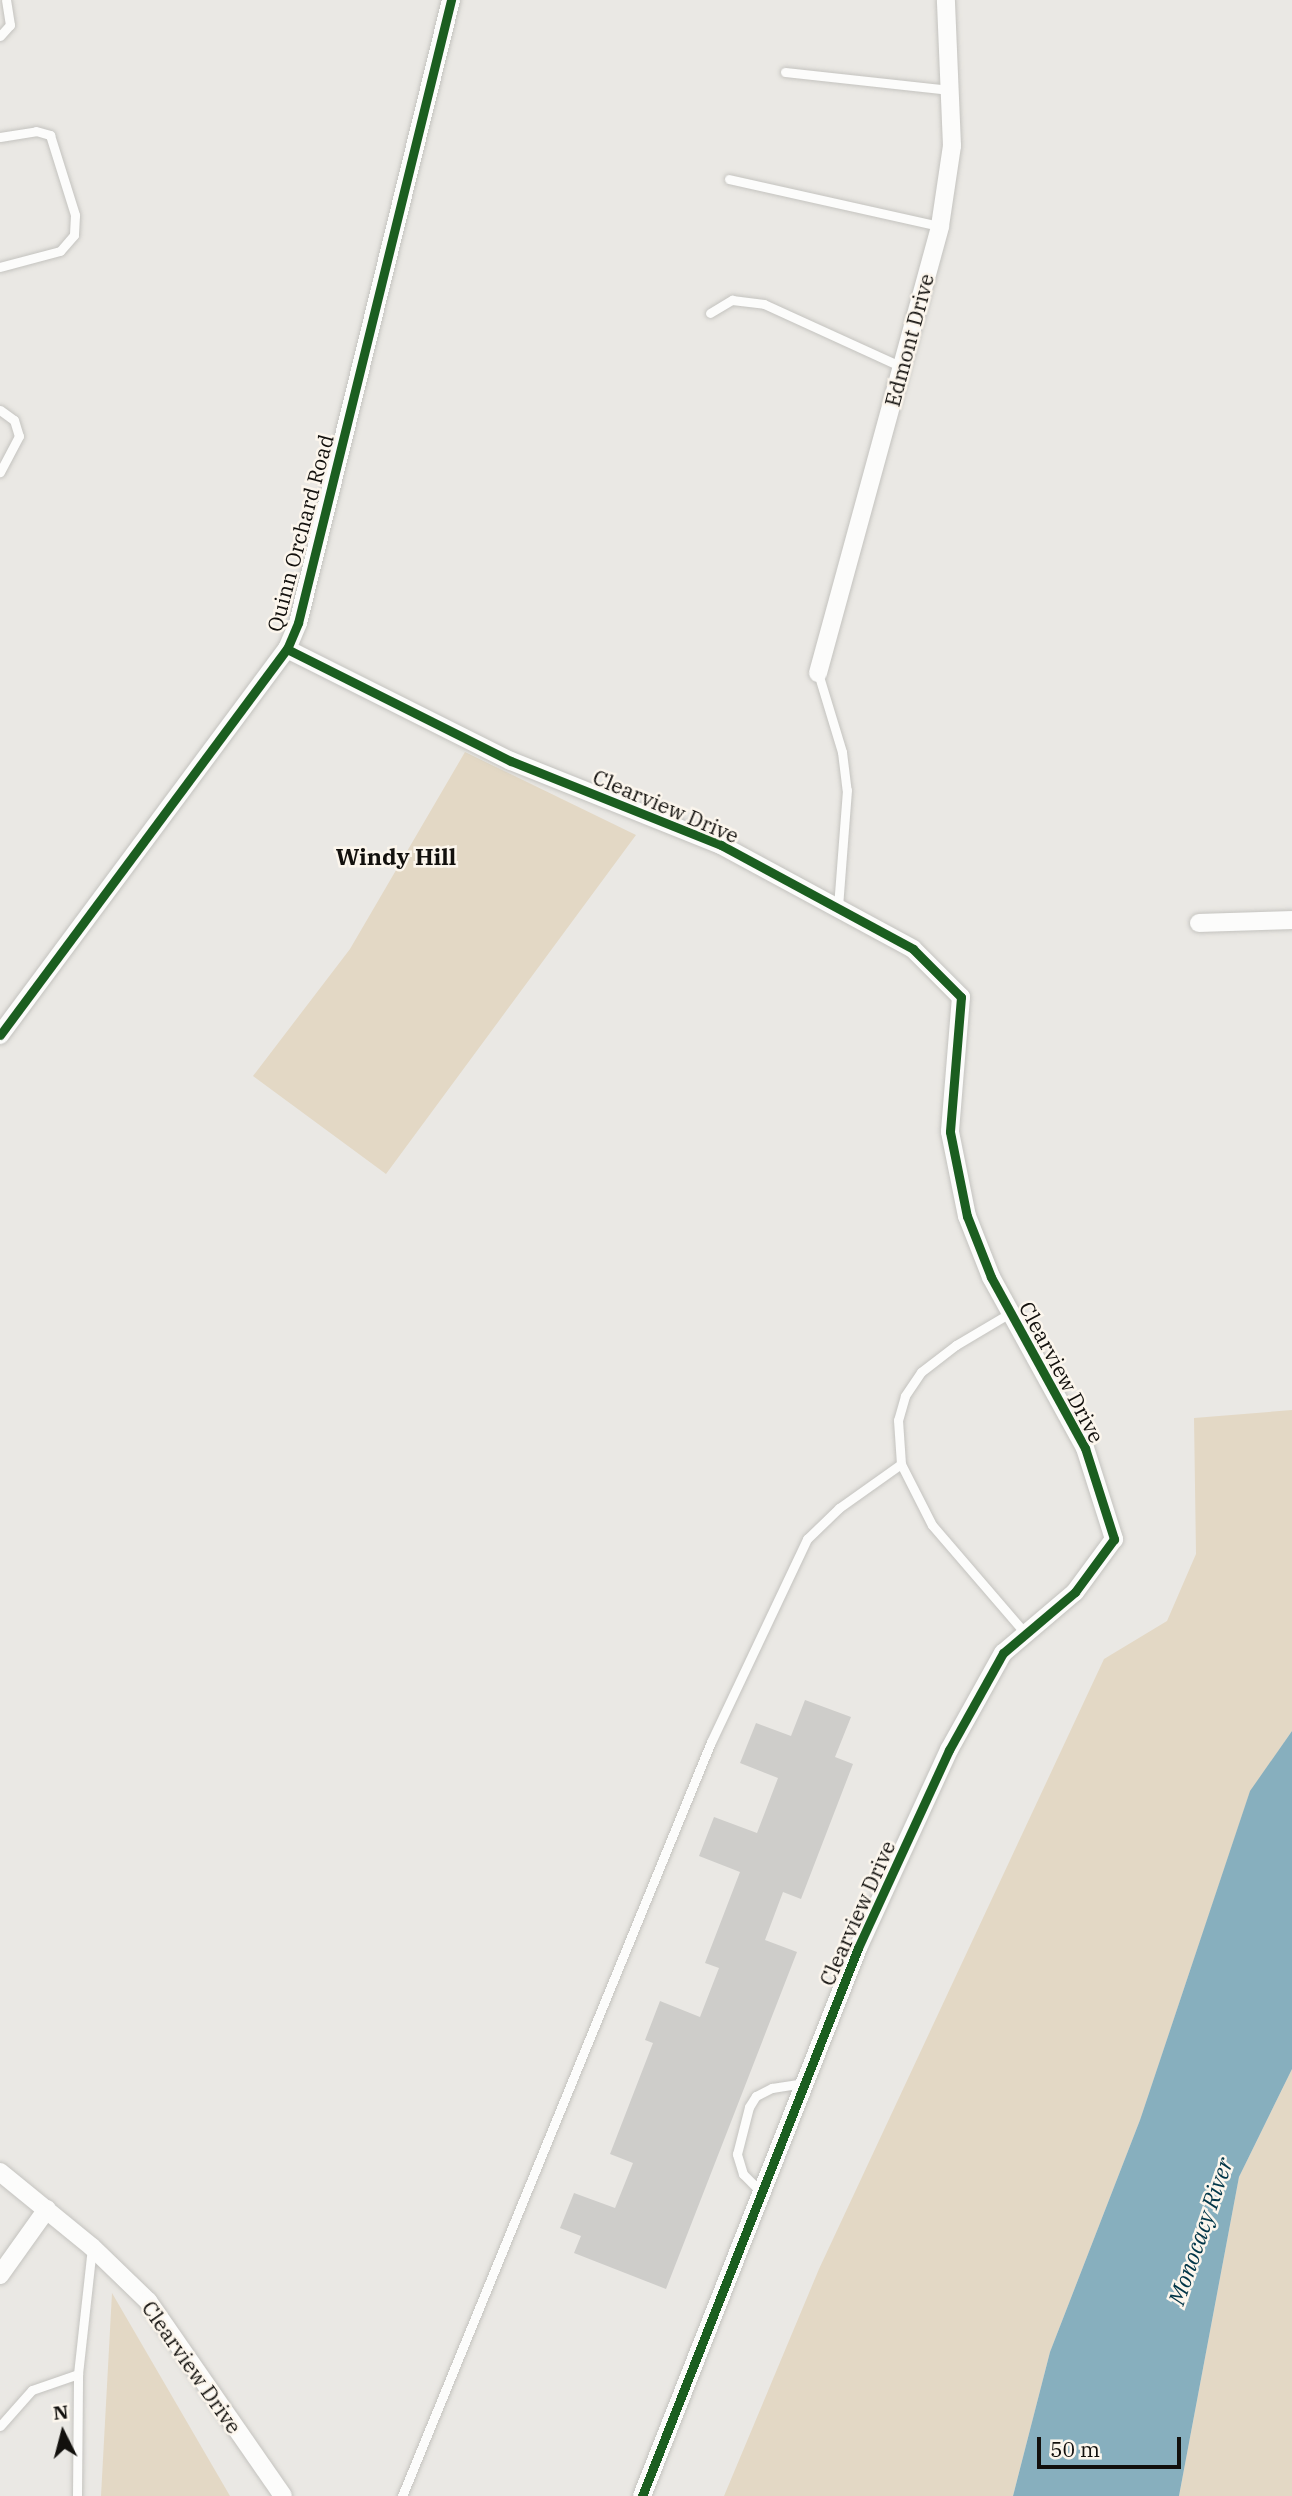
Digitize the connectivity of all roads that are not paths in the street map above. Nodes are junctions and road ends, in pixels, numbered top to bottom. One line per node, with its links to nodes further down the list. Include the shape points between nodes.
1 (6, 0): 4 (lane, via 10,24)
2 (451, 0): 15 (street, Quinn Orchard Road, via 298,623)
3 (946, 0): 6 (street, Edmont Drive)
4 (0, 36)
5 (785, 72): 6 (lane)
6 (950, 90): 9 (street, Edmont Drive, via 952,146)
7 (0, 137): 10 (lane, via 36,131 50,135 75,215 74,236 60,251)
8 (729, 179): 9 (lane)
9 (940, 226): 12 (street, Edmont Drive)
10 (0, 267)
11 (710, 313): 12 (lane, via 732,300 764,304)
12 (902, 367): 16 (street, Edmont Drive)
13 (0, 410): 14 (lane, via 14,420 19,436)
14 (0, 471)
15 (287, 649): 17 (street, Clearview Drive, via 511,761 721,845); 20 (street, Quinn Orchard Road)
16 (818, 673): 17 (lane, via 842,752 847,790)
17 (838, 908): 21 (street, Clearview Drive, via 914,949 961,997 950,1132 967,1216)
18 (1292, 920): 19 (street)
19 (1199, 923)
20 (0, 1035)
21 (1010, 1313): 22 (lane, via 921,1372 905,1396 898,1420); 23 (street, Clearview Drive, via 1085,1448 1114,1539 1075,1592)
22 (901, 1464): 23 (lane, via 932,1525); 34 (lane, via 839,1508 807,1539 711,1742)
23 (1025, 1633): 24 (street, Clearview Drive, via 1003,1653 949,1750 858,1948)
24 (805, 2083): 26 (street, Clearview Drive); 26 (lane, via 772,2088 749,2107 737,2154 743,2174)
25 (0, 2172): 27 (street, Clearview Drive)
26 (762, 2193): 35 (street, Clearview Drive)
27 (47, 2209): 28 (street, Clearview Drive); 29 (street)
28 (92, 2247): 30 (lane); 33 (street, Clearview Drive, via 148,2301)
29 (0, 2275)
30 (78, 2374): 31 (lane, via 32,2390); 32 (lane)
31 (0, 2426)
32 (77, 2496)
33 (283, 2496)
34 (402, 2496)
35 (642, 2496)

